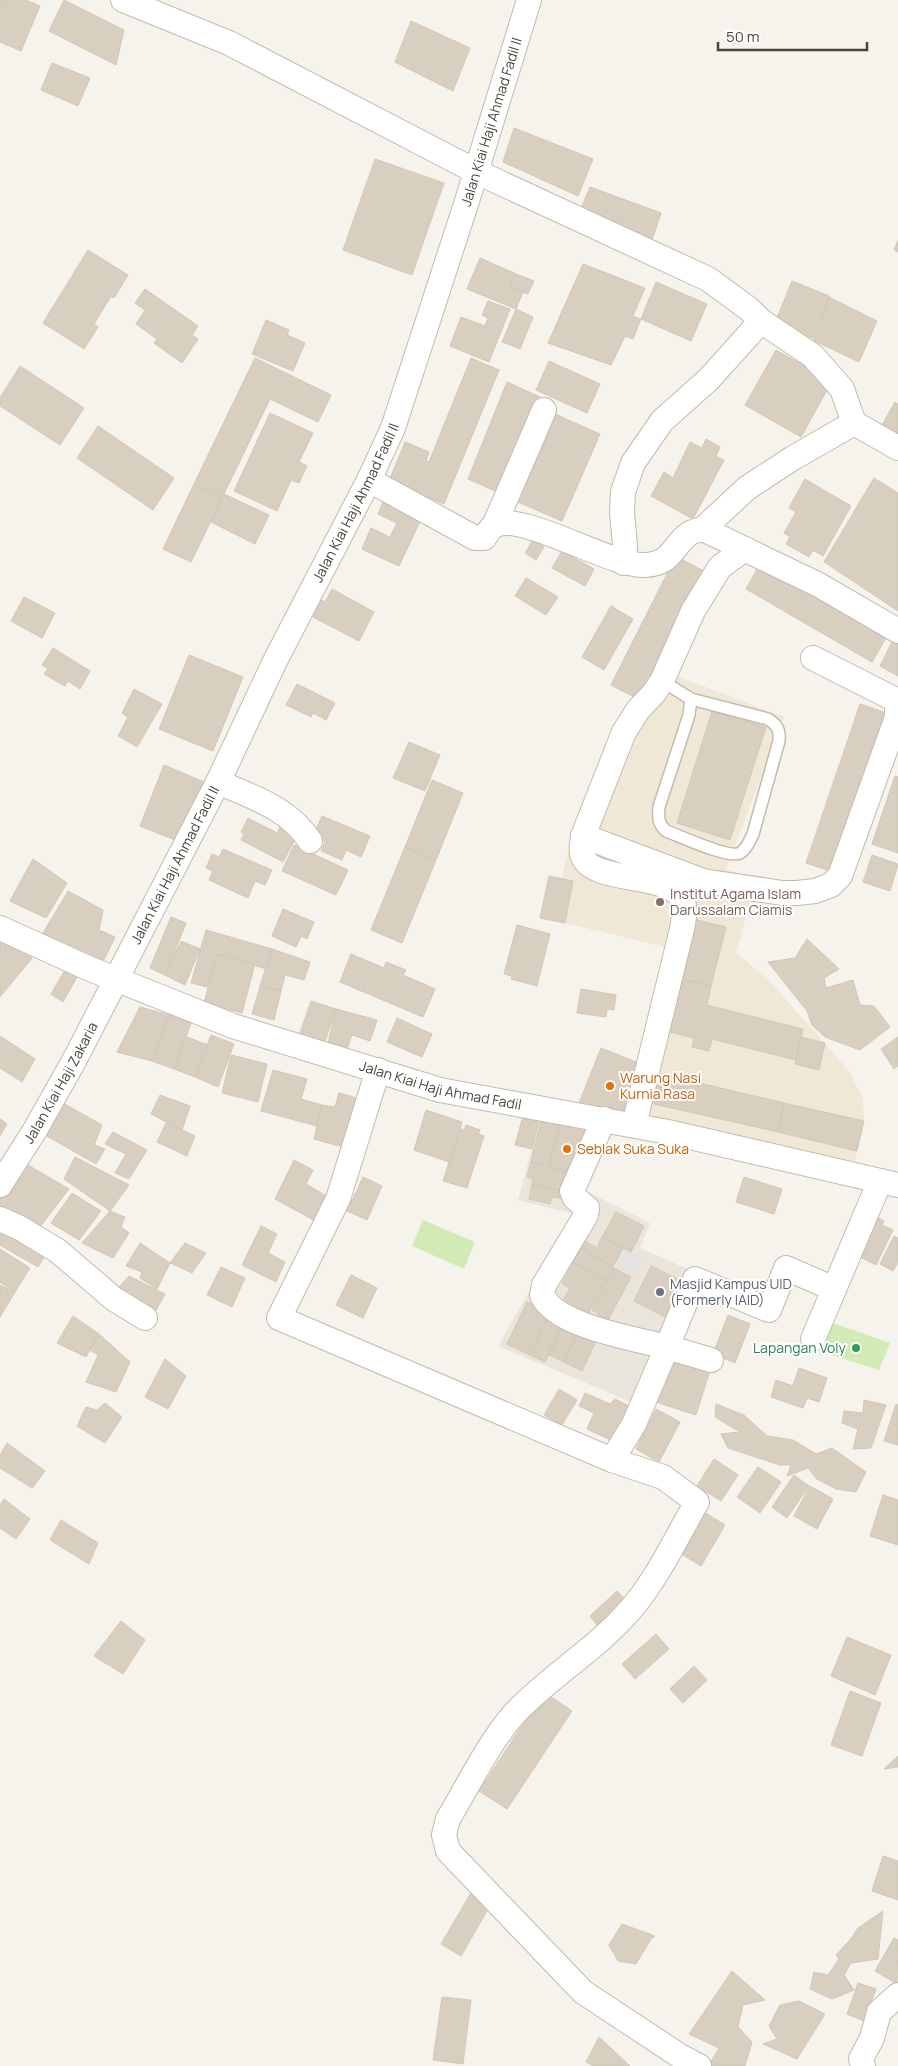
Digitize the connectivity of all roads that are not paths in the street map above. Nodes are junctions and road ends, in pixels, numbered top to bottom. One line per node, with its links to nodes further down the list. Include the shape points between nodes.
1 (123, 0): 3 (street, via 229,43)
2 (529, 0): 3 (street, Jalan Kiai Haji Ahmad Fadil II)
3 (476, 172): 4 (street, via 708,279); 8 (street, Jalan Kiai Haji Ahmad Fadil II, via 392,428)
4 (761, 321): 6 (street, via 812,356 842,389); 12 (street, via 709,380 662,421 633,463 622,512)
5 (544, 410): 9 (street)
6 (854, 423): 7 (street); 10 (street, via 756,483)
7 (898, 448)
8 (369, 480): 9 (street, via 475,538 484,538); 17 (street, Jalan Kiai Haji Ahmad Fadil II, via 276,659)
9 (494, 526): 12 (street, via 526,526)
10 (703, 529): 11 (street); 12 (street, via 687,535 671,555 658,562 644,565)
11 (745, 549): 13 (street, via 819,585); 15 (street, via 720,568 693,611)
12 (625, 557)
13 (898, 631)
14 (813, 658): 18 (street, via 894,700 897,706 897,718 840,876 831,885 816,891 782,893 703,881)
15 (662, 681): 16 (lane); 18 (street, via 624,732)
16 (691, 699): 16 (lane, via 658,818 666,831 734,855 748,845 753,834 780,732 768,719)
17 (218, 782): 19 (street, via 283,813 301,828); 21 (street, Jalan Kiai Haji Ahmad Fadil II)
18 (583, 836): 24 (street, via 581,847 588,865 670,888 681,897 684,906)
19 (310, 841)
20 (0, 928): 21 (street, Jalan Kiai Haji Ahmad Fadil)
21 (115, 978): 22 (street, Jalan Kiai Haji Ahmad Fadil, via 233,1026); 26 (street, Jalan Kiai Haji Zakaria, via 66,1075)
22 (378, 1070): 23 (street, Jalan Kiai Haji Ahmad Fadil, via 440,1090); 33 (street, via 338,1199 279,1318)
23 (604, 1119): 24 (street, Jalan Kiai Haji Ahmad Fadil); 31 (street, via 572,1191 587,1208 586,1215 544,1285 542,1294 550,1307 591,1328)
24 (634, 1125): 25 (street, Jalan Kiai Haji Ahmad Fadil)
25 (889, 1182): 28 (street)
26 (0, 1185)
27 (0, 1219): 29 (street, via 58,1251 114,1299)
28 (834, 1288): 30 (street); 31 (street, via 786,1268 769,1310 695,1280)
29 (145, 1318)
30 (813, 1338)
31 (667, 1347): 32 (street); 33 (street, via 634,1424)
32 (711, 1360)
33 (612, 1460): 35 (street, via 663,1477 697,1502 636,1604 516,1713 501,1731 448,1819 444,1835 448,1850 583,1992)
34 (898, 1995): 36 (street, via 879,2012 872,2038 861,2059)
35 (699, 2066)
36 (863, 2066)

